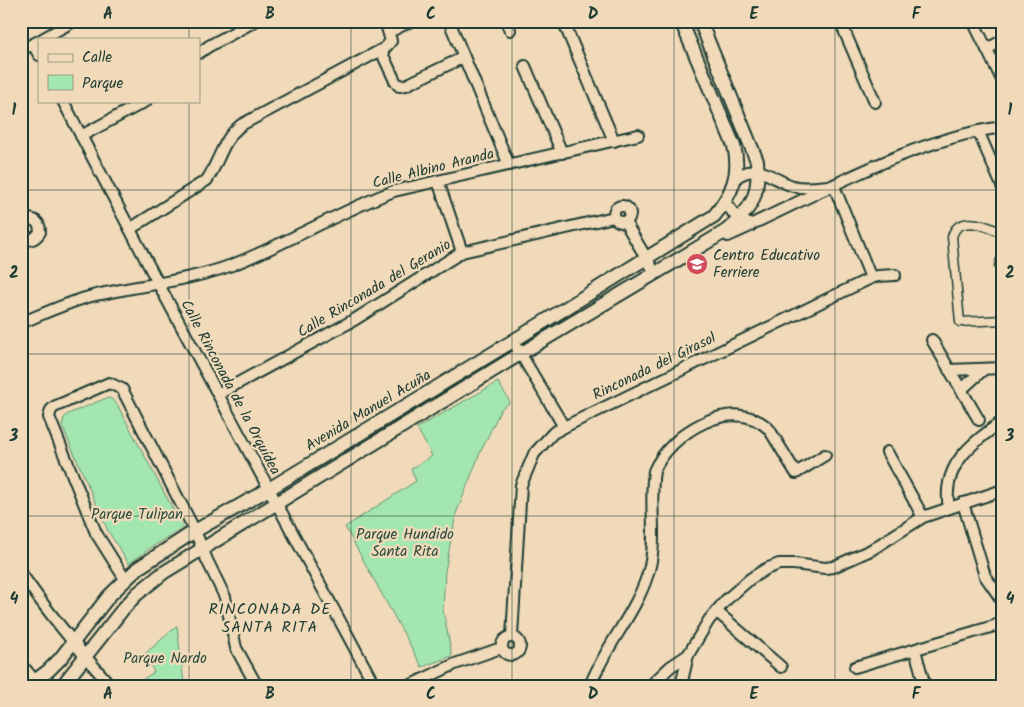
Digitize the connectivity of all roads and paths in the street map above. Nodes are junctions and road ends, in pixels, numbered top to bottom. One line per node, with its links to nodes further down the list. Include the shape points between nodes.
1 (74, 21): 12 (street)
2 (255, 21): 18 (street)
3 (385, 21): 11 (street)
4 (411, 21): 11 (street)
5 (449, 21): 19 (street)
6 (563, 21): 29 (street)
7 (680, 21): 33 (street, Avenida Manuel Acuña, via 734,146 738,160)
8 (700, 21): 32 (street, via 754,149)
9 (840, 21): 24 (street)
10 (973, 21): 15 (street)
11 (390, 37): 17 (street, via 389,45)
12 (43, 38)
13 (1003, 40): 15 (street)
14 (38, 41): 16 (street)
15 (987, 49): 21 (street)
16 (21, 50)
17 (381, 50): 19 (street, via 400,86); 42 (street, via 241,125 225,142 207,180)
18 (200, 52)
19 (464, 57): 31 (street)
20 (525, 66): 30 (street)
21 (1002, 80)
22 (64, 102): 28 (street, Calle Rinconada de la Orquídea)
23 (144, 102): 28 (street)
24 (875, 102)
25 (1003, 127): 26 (street)
26 (978, 131): 35 (street, via 886,161); 36 (street)
27 (638, 135): 29 (street, Calle Albino Aranda)
28 (81, 136): 42 (street, Calle Rinconada de la Orquídea)
29 (614, 141): 30 (street, Calle Albino Aranda)
30 (562, 153): 31 (street, Calle Albino Aranda)
31 (509, 165): 34 (street, Calle Albino Aranda)
32 (758, 171): 33 (street, via 743,172); 35 (street, via 795,186); 41 (street, Avenida Manuel Acuña, via 754,196)
33 (735, 178): 37 (street, Avenida Manuel Acuña)
34 (438, 181): 45 (street); 52 (street, Calle Albino Aranda, via 364,202 231,265)
35 (834, 186): 41 (street); 51 (street)
36 (1003, 188)
37 (725, 202): 41 (street); 47 (street, Avenida Manuel Acuña, via 703,224)
38 (614, 217): 40 (street, via 618,222); 40 (street, via 615,208 623,205 630,215); 45 (street, Calle Rinconada del Geranio)
39 (22, 220): 44 (street, via 38,223 40,232 28,240)
40 (625, 222): 47 (street)
41 (744, 222): 48 (street, Avenida Manuel Acuña)
42 (130, 229): 52 (street, Calle Rinconada de la Orquídea)
43 (1003, 234): 53 (street, via 972,222 954,229 952,236 960,322)
44 (21, 235)
45 (462, 252): 62 (street, Calle Rinconada del Geranio, via 354,320)
46 (1003, 254): 49 (street, via 999,266)
47 (647, 258): 48 (street); 56 (street, Avenida Manuel Acuña)
48 (655, 272): 57 (street, Avenida Manuel Acuña)
49 (1003, 272)
50 (895, 276): 51 (street)
51 (871, 278): 65 (street, Rinconada del Girasol)
52 (158, 283): 54 (street, Calle Albino Aranda, via 94,296); 62 (street, Calle Rinconada de la Orquídea)
53 (1003, 320)
54 (21, 323)
55 (932, 340): 60 (street)
56 (513, 341): 57 (street); 68 (street, Avenida Manuel Acuña)
57 (520, 354): 65 (street); 70 (street, Avenida Manuel Acuña)
58 (1003, 368): 59 (street)
59 (984, 369): 60 (street); 61 (street)
60 (949, 370): 61 (street)
61 (961, 390): 63 (street)
62 (218, 394): 68 (street, Calle Rinconada de la Orquídea)
63 (979, 420)
64 (1003, 420): 72 (street, via 978,439 956,464 949,480)
65 (564, 426): 81 (street, Rinconada del Girasol, via 534,454 521,485)
66 (887, 452): 73 (street)
67 (825, 455): 96 (street, via 796,473 769,429 751,417 738,415 717,418 693,428 678,439 657,462 654,471 650,567)
68 (269, 489): 70 (street, Calle Rinconada de la Orquídea); 74 (street, Avenida Manuel Acuña)
69 (1003, 490): 71 (street)
70 (277, 503): 75 (street, Avenida Manuel Acuña); 94 (street, Calle Rinconada de la Orquídea)
71 (963, 503): 72 (street); 78 (street, via 985,576)
72 (948, 508): 73 (street)
73 (923, 517): 79 (street, via 871,550 833,567 779,564 766,569 750,579)
74 (195, 531): 75 (street); 77 (street, Avenida Manuel Acuña); 77 (street, via 122,389 109,383 54,407 50,419 90,520)
75 (202, 549): 86 (street, Avenida Manuel Acuña, via 137,594); 93 (street, via 225,597 236,648)
76 (21, 573): 82 (street)
77 (126, 579): 82 (street, Avenida Manuel Acuña)
78 (1003, 602)
79 (716, 611): 85 (street); 87 (street)
80 (1003, 621): 84 (street)
81 (512, 636): 83 (street, via 502,642); 83 (street, via 520,644 520,650 510,655)
82 (73, 643): 86 (street); 90 (street, Avenida Manuel Acuña)
83 (501, 648): 95 (street, via 455,664)
84 (915, 650): 88 (street); 99 (street)
85 (688, 654): 97 (street); 98 (street)
86 (86, 657): 91 (street, Avenida Manuel Acuña); 92 (street)
87 (781, 667)
88 (855, 667)
89 (21, 669): 90 (street, via 26,670)
90 (32, 684)
91 (62, 686)
92 (111, 686)
93 (256, 686)
94 (375, 686)
95 (409, 686)
96 (590, 686)
97 (650, 686)
98 (681, 686)
99 (925, 686)

